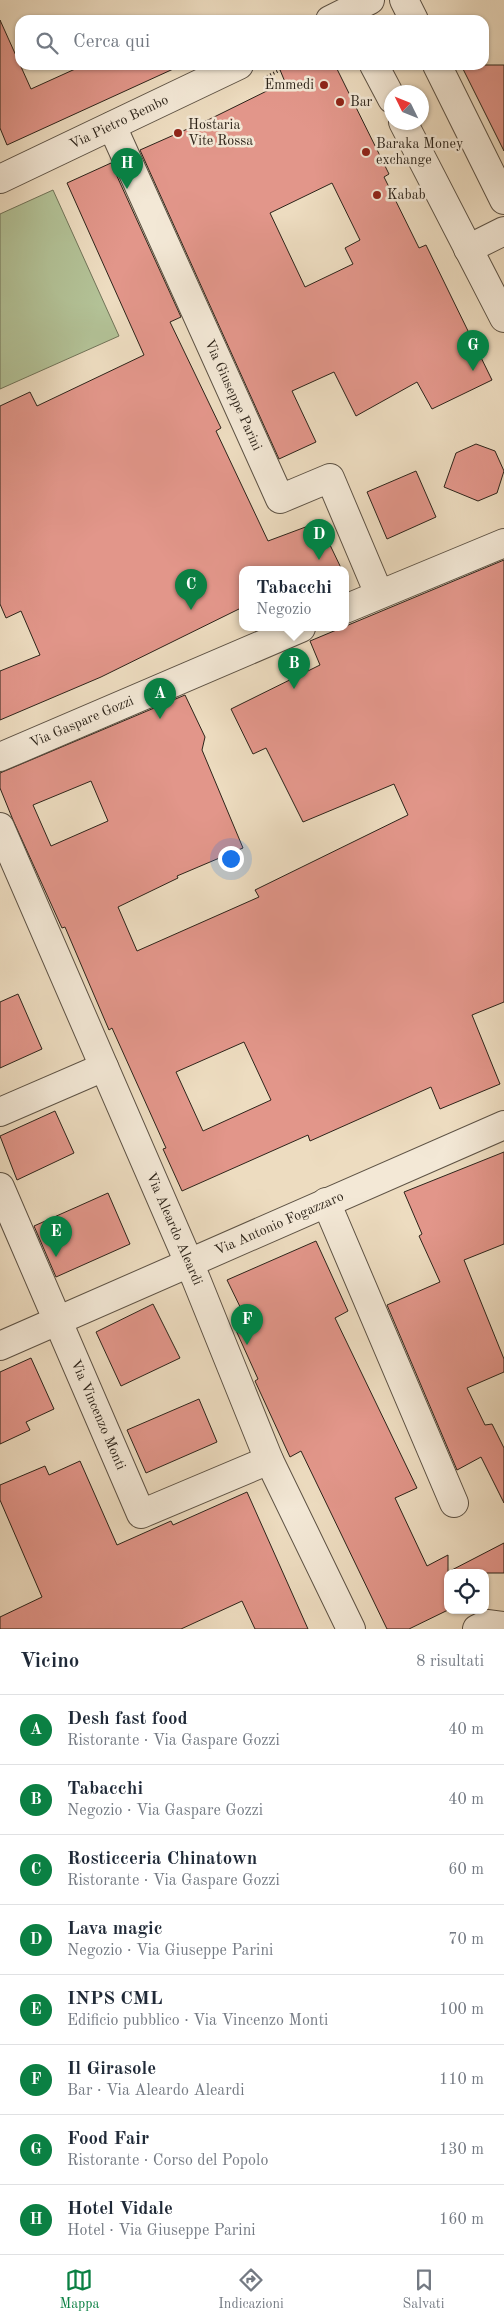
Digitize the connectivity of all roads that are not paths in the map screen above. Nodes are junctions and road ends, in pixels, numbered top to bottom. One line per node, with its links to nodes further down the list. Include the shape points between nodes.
1 (404, 0): 2 (street)
2 (412, 15)
3 (229, 70): 7 (street, Via Pietro Bembo)
4 (377, 70): 6 (street)
5 (439, 70): 10 (street)
6 (385, 85)
7 (112, 126): 9 (street, Via Pietro Bembo); 15 (street, Via Giuseppe Parini, via 280,498 330,478)
8 (407, 130): 12 (street)
9 (0, 179)
10 (504, 200)
11 (504, 231): 12 (street)
12 (468, 249): 13 (street)
13 (504, 318)
14 (504, 543): 15 (street)
15 (379, 594): 16 (street)
16 (349, 607)
17 (293, 631): 18 (street, Via Gaspare Gozzi)
18 (0, 756)
19 (0, 827): 20 (street, Via Aleardo Aleardi)
20 (104, 1067): 21 (street); 25 (street, Via Aleardo Aleardi)
21 (0, 1112)
22 (504, 1125): 24 (street, Via Antonio Fogazzaro)
23 (0, 1187): 26 (street, Via Vincenzo Monti)
24 (326, 1202): 25 (street, Via Antonio Fogazzaro); 29 (street)
25 (188, 1262): 26 (street, Via Antonio Fogazzaro); 28 (street, Via Aleardo Aleardi)
26 (58, 1321): 27 (street, Via Antonio Fogazzaro); 28 (street, Via Vincenzo Monti, via 141,1514)
27 (0, 1346)
28 (269, 1460): 31 (street, Via Aleardo Aleardi)
29 (454, 1503)
30 (504, 1626): 32 (street, via 487,1624)
31 (351, 1629)
32 (477, 1629)

